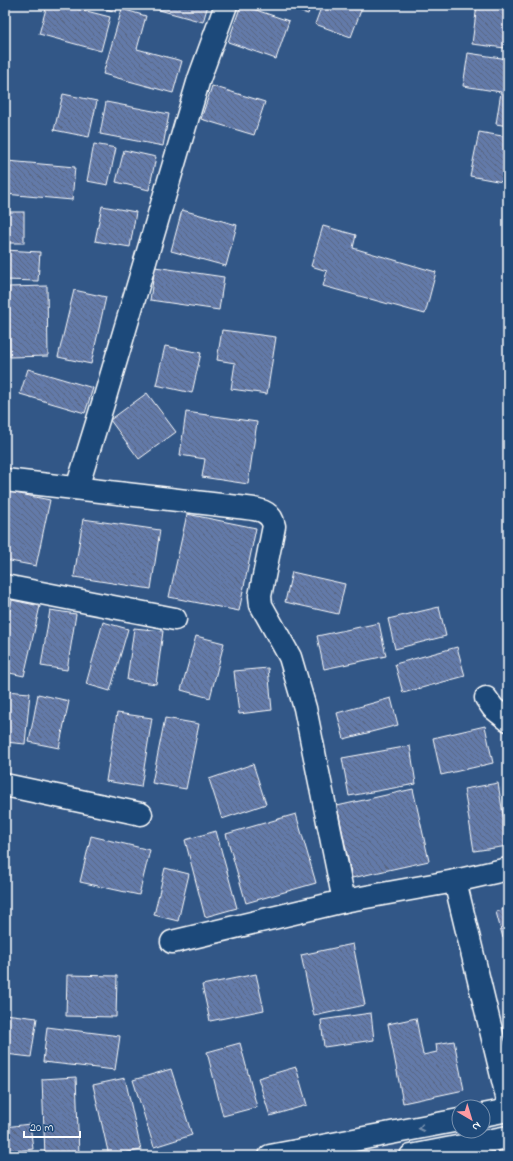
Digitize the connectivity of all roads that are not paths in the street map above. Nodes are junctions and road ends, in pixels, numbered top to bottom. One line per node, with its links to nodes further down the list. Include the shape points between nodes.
1 (226, 5): 3 (street, via 199,79)
2 (5, 480): 3 (street)
3 (76, 488): 12 (street, via 238,506 263,511 273,519 274,526 260,596 261,605 290,657 305,708)
4 (5, 586): 5 (street)
5 (175, 620)
6 (486, 698): 7 (street, via 493,708)
7 (508, 720)
8 (5, 785): 9 (street)
9 (141, 814)
10 (508, 869): 11 (street)
11 (455, 881): 12 (street); 14 (street)
12 (344, 901): 13 (street)
13 (172, 942)
14 (508, 1101)
15 (508, 1110): 16 (street)
16 (491, 1113)
17 (451, 1122): 19 (street, one-way to 19)
18 (508, 1137): 20 (street)
19 (270, 1156)
20 (411, 1156)

